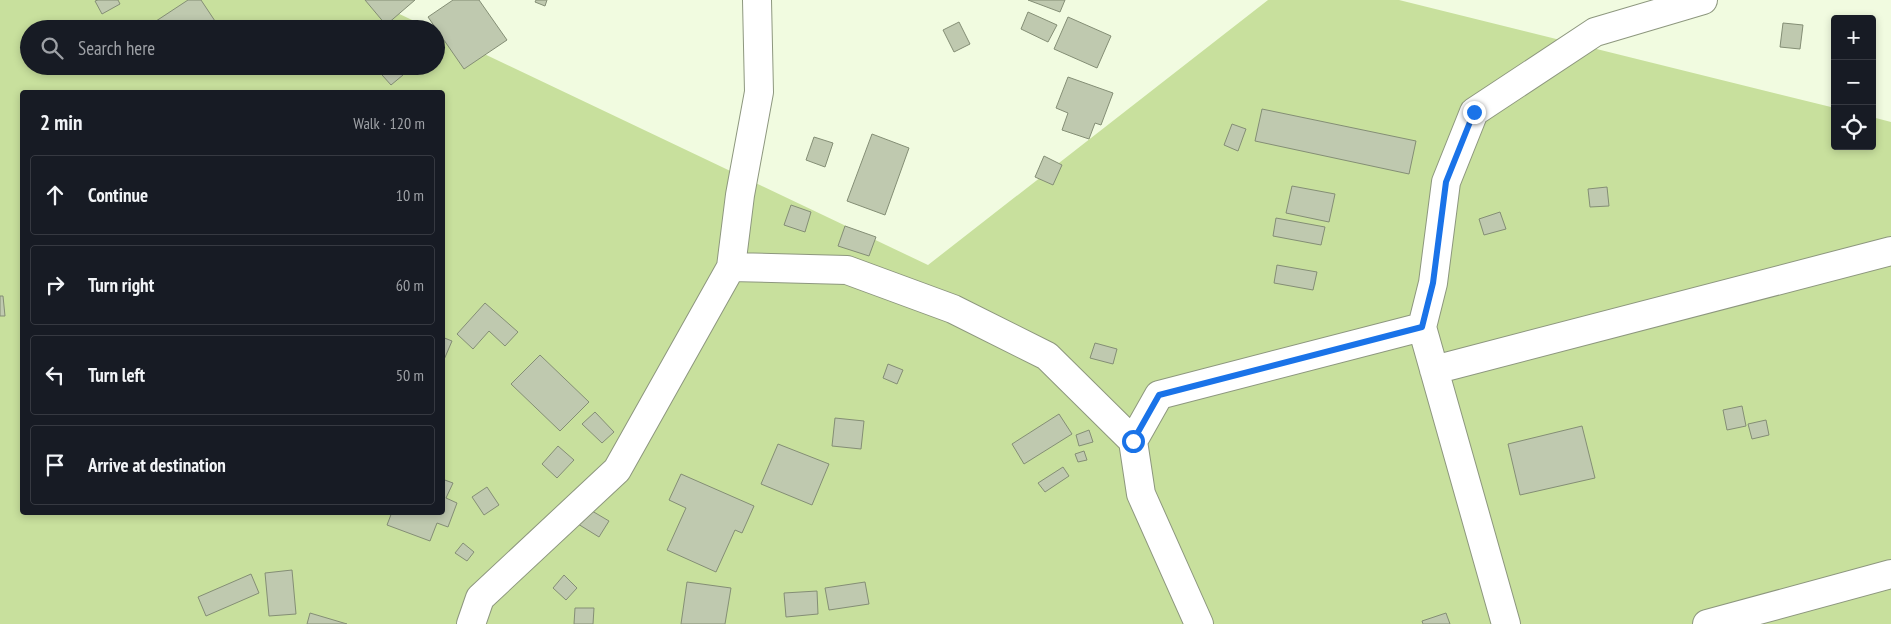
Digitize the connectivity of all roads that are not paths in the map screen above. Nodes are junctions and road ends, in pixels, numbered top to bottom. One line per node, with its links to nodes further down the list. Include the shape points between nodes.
1 (757, 0): 4 (street, via 759,92)
2 (1703, 0): 5 (street, via 1595,32 1474,112 1446,182 1433,283)
3 (1891, 251): 6 (street)
4 (731, 267): 7 (street, via 847,270 953,309 1047,356); 9 (street, via 617,470 480,598)
5 (1422, 327): 6 (street); 7 (street, via 1159,395)
6 (1434, 370): 11 (street)
7 (1133, 441): 10 (street, via 1141,494)
8 (1891, 574): 12 (street)
9 (470, 624)
10 (1199, 624)
11 (1506, 624)
12 (1706, 624)

